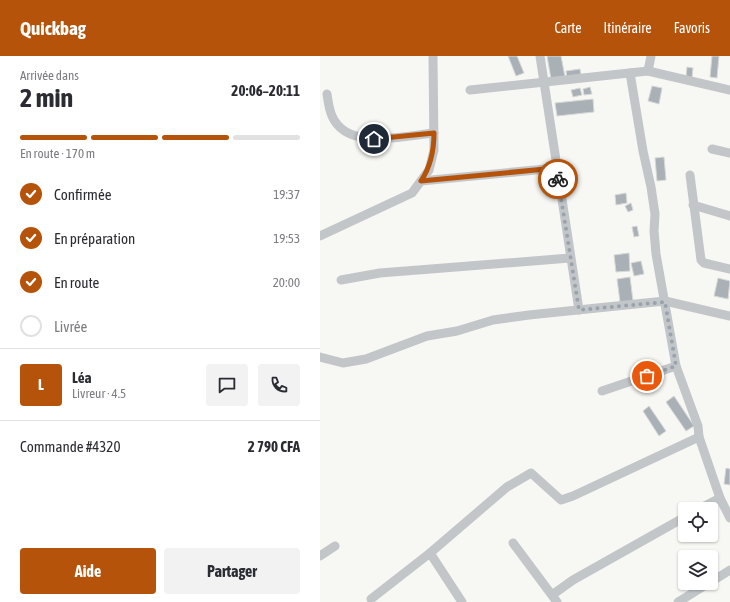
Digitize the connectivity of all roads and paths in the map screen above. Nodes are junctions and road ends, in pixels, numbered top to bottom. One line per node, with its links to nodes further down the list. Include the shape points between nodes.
1 (433, 56): 10 (street)
2 (540, 56): 6 (street)
3 (651, 56): 4 (street)
4 (648, 71): 5 (street); 8 (street)
5 (630, 73): 6 (street); 22 (street, via 651,187 656,254)
6 (544, 83): 7 (street); 13 (street)
7 (470, 90)
8 (730, 90)
9 (327, 94): 10 (street, via 332,116 342,129 354,137 374,139)
10 (434, 133): 15 (street, via 434,150 429,170)
11 (712, 149): 12 (street)
12 (730, 153)
13 (556, 168): 15 (street); 19 (street)
14 (690, 175): 16 (street)
15 (421, 181): 18 (street, via 412,193)
16 (693, 205): 17 (street); 20 (street, via 700,260)
17 (730, 216)
18 (320, 236)
19 (570, 258): 21 (street, via 380,273); 23 (street)
20 (730, 270)
21 (341, 280)
22 (665, 302): 23 (street); 24 (street); 26 (street)
23 (579, 310): 25 (street, via 493,320 457,332 427,336 366,359 344,363)
24 (730, 316)
25 (320, 357)
26 (676, 366): 27 (street); 28 (street, via 698,426)
27 (602, 391)
28 (699, 437): 29 (street); 35 (street, via 561,500 531,473 506,487)
29 (720, 498): 30 (street); 31 (street)
30 (712, 502)
31 (730, 518)
32 (678, 521): 41 (street, via 573,580)
33 (513, 543): 41 (street)
34 (335, 546): 36 (street)
35 (430, 553): 40 (street); 42 (street)
36 (320, 556)
37 (730, 570): 38 (street)
38 (718, 577)
39 (697, 590): 43 (street)
40 (372, 599)
41 (555, 599)
42 (462, 602)
43 (678, 602)

